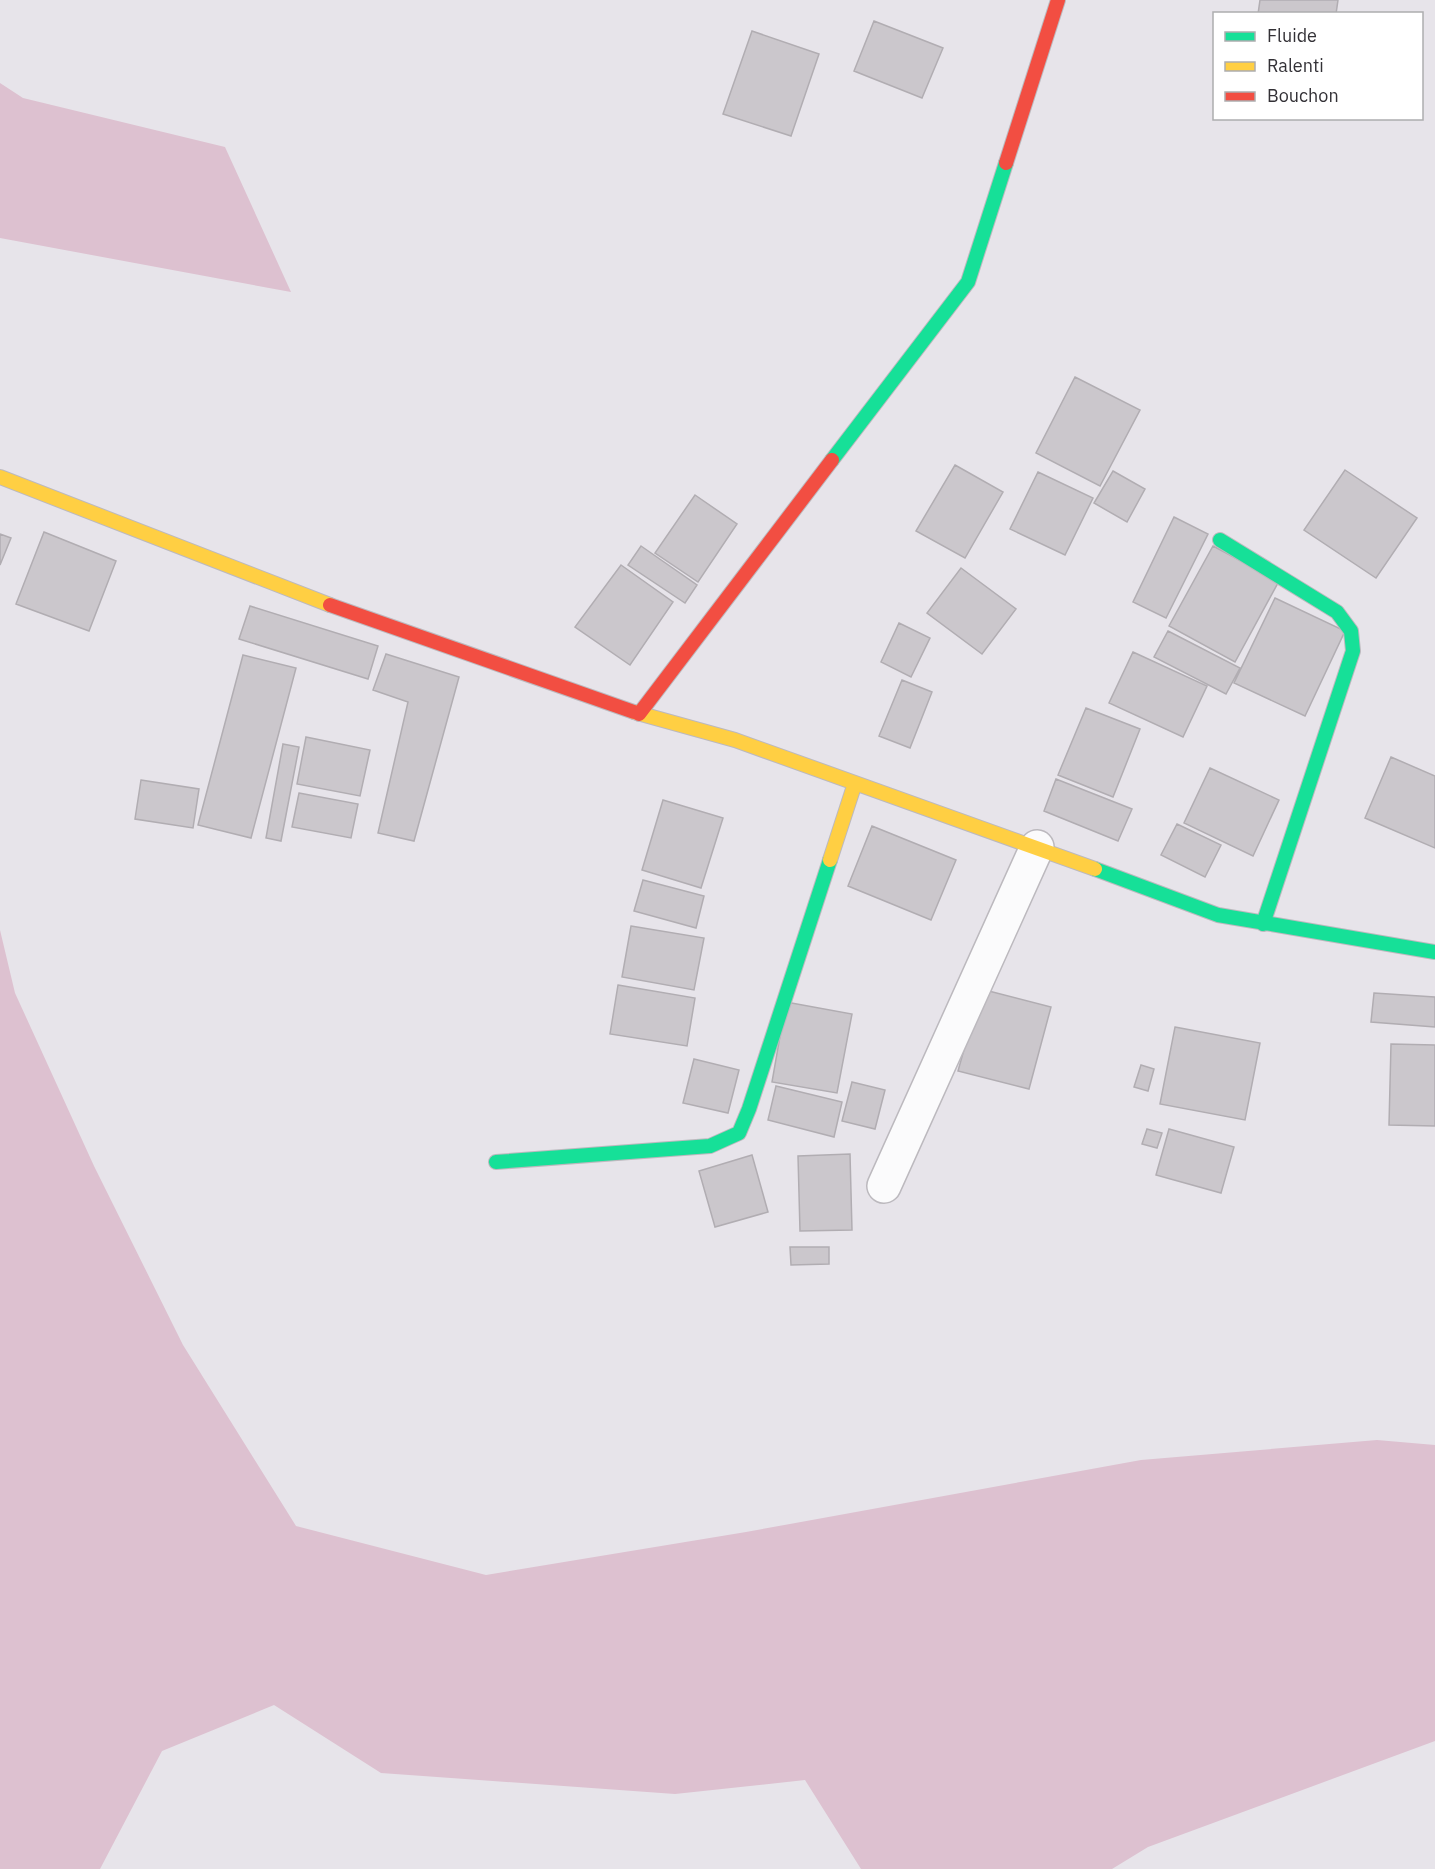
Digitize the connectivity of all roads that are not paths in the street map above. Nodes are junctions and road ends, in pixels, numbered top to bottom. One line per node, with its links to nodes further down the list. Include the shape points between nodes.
1 (1058, 0): 4 (street, via 968,282)
2 (0, 477): 4 (street, via 287,589)
3 (1220, 540): 7 (street, via 1337,612 1351,631 1353,651)
4 (639, 714): 5 (street, via 735,740)
5 (855, 783): 6 (street); 9 (street, via 739,1133 710,1146)
6 (1037, 847): 7 (street, via 1218,915); 10 (street)
7 (1263, 924): 8 (street)
8 (1435, 952)
9 (496, 1162)
10 (884, 1186)

